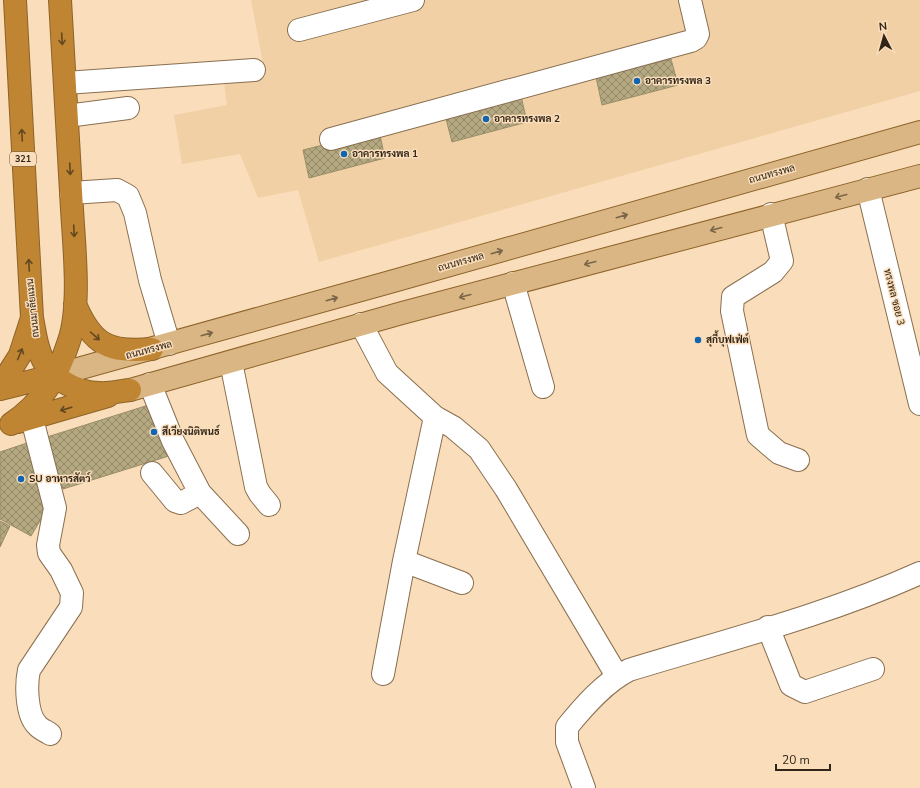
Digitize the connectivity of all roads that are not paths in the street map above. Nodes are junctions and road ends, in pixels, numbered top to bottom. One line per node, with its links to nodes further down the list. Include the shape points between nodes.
1 (15, 0): 18 (highway, ถนนมาลัยแมน / 321, one-way to 1)
2 (60, 0): 7 (highway, one-way to 7)
3 (413, 0): 5 (street)
4 (690, 0): 11 (street, via 698,34 691,41)
5 (299, 30)
6 (254, 70): 7 (street)
7 (65, 83): 9 (highway)
8 (128, 108): 9 (street)
9 (67, 116): 14 (highway, one-way to 14)
10 (920, 132): 20 (main road, ถนนทรงพล, one-way to 10)
11 (331, 139)
12 (920, 176): 13 (main road)
13 (868, 189): 15 (main road, one-way to 15); 26 (street, ทรงพล ซอย 3)
14 (71, 192): 17 (highway, one-way to 17); 20 (street, via 117,190 128,196 136,213)
15 (771, 214): 16 (main road, one-way to 16); 29 (street, via 782,261 773,272 733,296 732,311 758,435 780,453)
16 (513, 283): 19 (main road, one-way to 19); 24 (street)
17 (75, 304): 20 (highway, one-way to 20, via 83,323 95,338 109,346 131,351); 22 (highway, via 70,340)
18 (32, 318): 22 (highway, ถนนมาลัยแมน / 321, via 43,361); 25 (highway, one-way to 18, via 20,355)
19 (361, 324): 21 (main road); 27 (street, via 387,373)
20 (161, 347): 22 (main road, ถนนทรงพล)
21 (231, 362): 23 (main road); 32 (street, via 256,487)
22 (56, 375): 23 (highway, ถนนมาลัยแมน, via 77,389 99,394); 25 (highway, ถนนทรงพล); 28 (highway, via 42,397)
23 (140, 387): 28 (highway, one-way to 28); 31 (street, via 173,441)
24 (543, 387)
25 (0, 388)
26 (920, 404)
27 (435, 417): 34 (street); 40 (street, via 479,449 506,488)
28 (14, 424): 41 (street, via 53,495 55,508 48,545 49,553 72,593 71,607 29,670 26,681 28,702 36,724)
29 (798, 460)
30 (152, 473): 31 (street, via 175,500 181,503)
31 (200, 493): 33 (street)
32 (269, 505)
33 (238, 534)
34 (404, 561): 36 (street); 39 (street)
35 (920, 573): 37 (street, via 889,587)
36 (462, 583)
37 (768, 627): 38 (street, via 791,685 796,689 805,692); 40 (street, via 629,670)
38 (874, 669)
39 (383, 674)
40 (617, 676): 42 (street, via 567,727 568,742)
41 (50, 734)
42 (584, 788)

